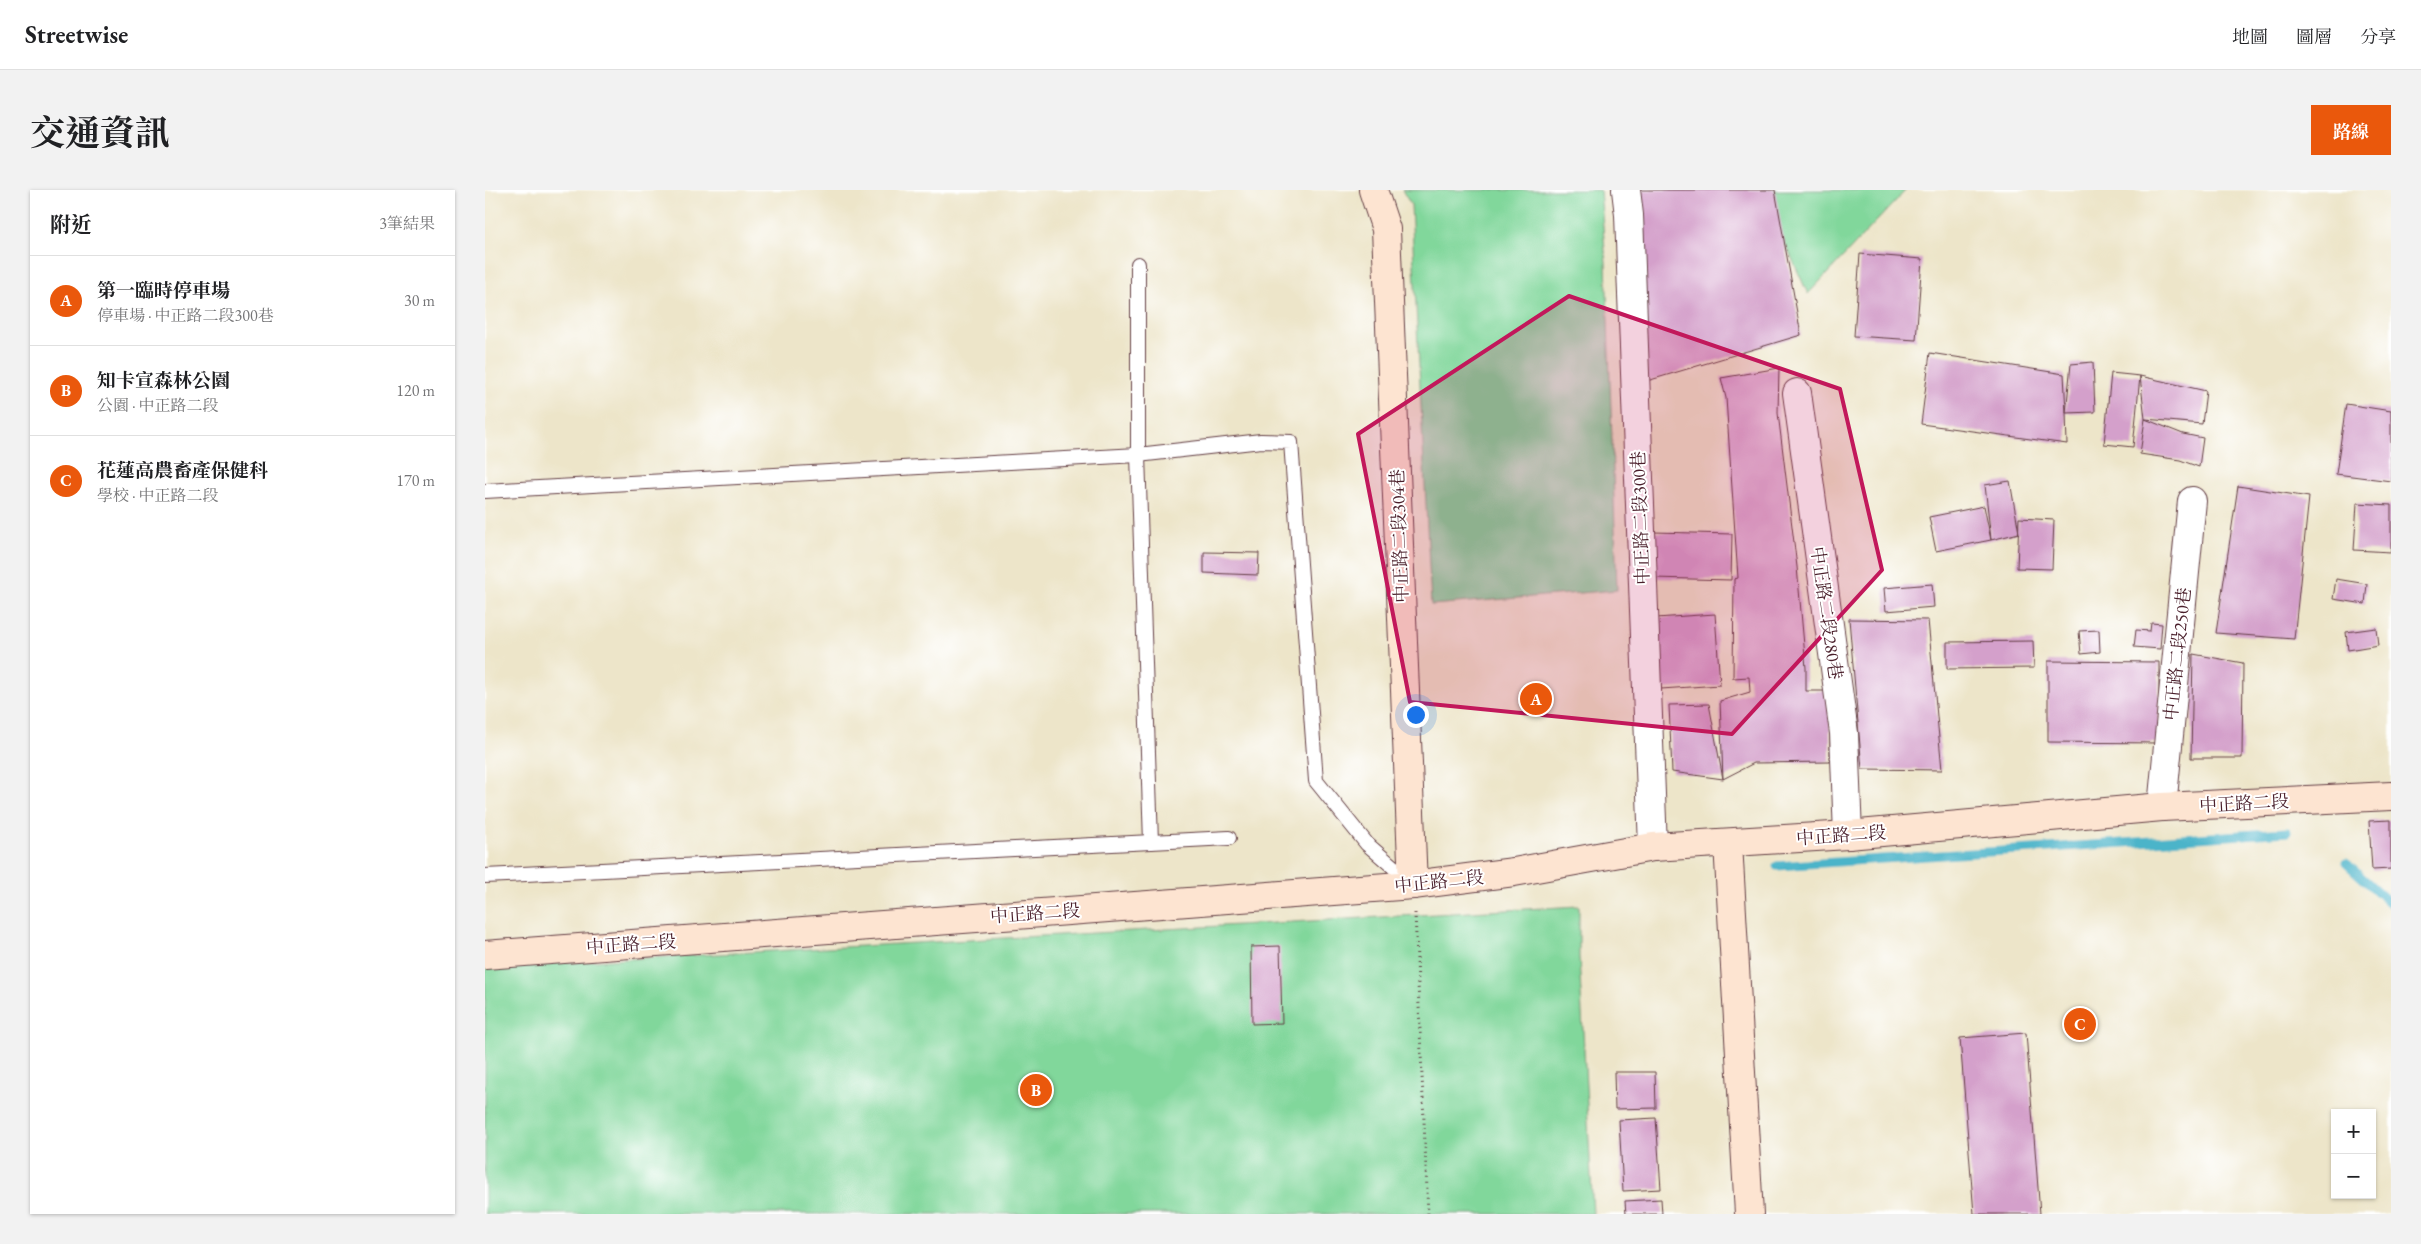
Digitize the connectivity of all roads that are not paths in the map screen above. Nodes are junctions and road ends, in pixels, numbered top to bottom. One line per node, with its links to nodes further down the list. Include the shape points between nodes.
1 (1373, 190): 16 (street, 中正路二段304巷, via 1385,229)
2 (1626, 190): 14 (street, 中正路二段300巷)
3 (1138, 264): 5 (lane)
4 (1797, 393): 10 (street, 中正路二段280巷, via 1844,733)
5 (1138, 455): 6 (lane); 12 (lane); 16 (lane, via 1261,441 1291,442 1316,781 1367,844)
6 (485, 491)
7 (2192, 501): 9 (street, 中正路二段250巷)
8 (2391, 796): 9 (street, 中正路二段)
9 (2162, 807): 10 (street, 中正路二段)
10 (1848, 835): 13 (street, 中正路二段)
11 (1229, 838): 12 (lane)
12 (1151, 842): 15 (lane)
13 (1728, 843): 14 (street, 中正路二段); 18 (street)
14 (1653, 847): 16 (street, 中正路二段, via 1514,872)
15 (485, 876)
16 (1413, 885): 17 (street, 中正路二段)
17 (485, 955)
18 (1749, 1214)

